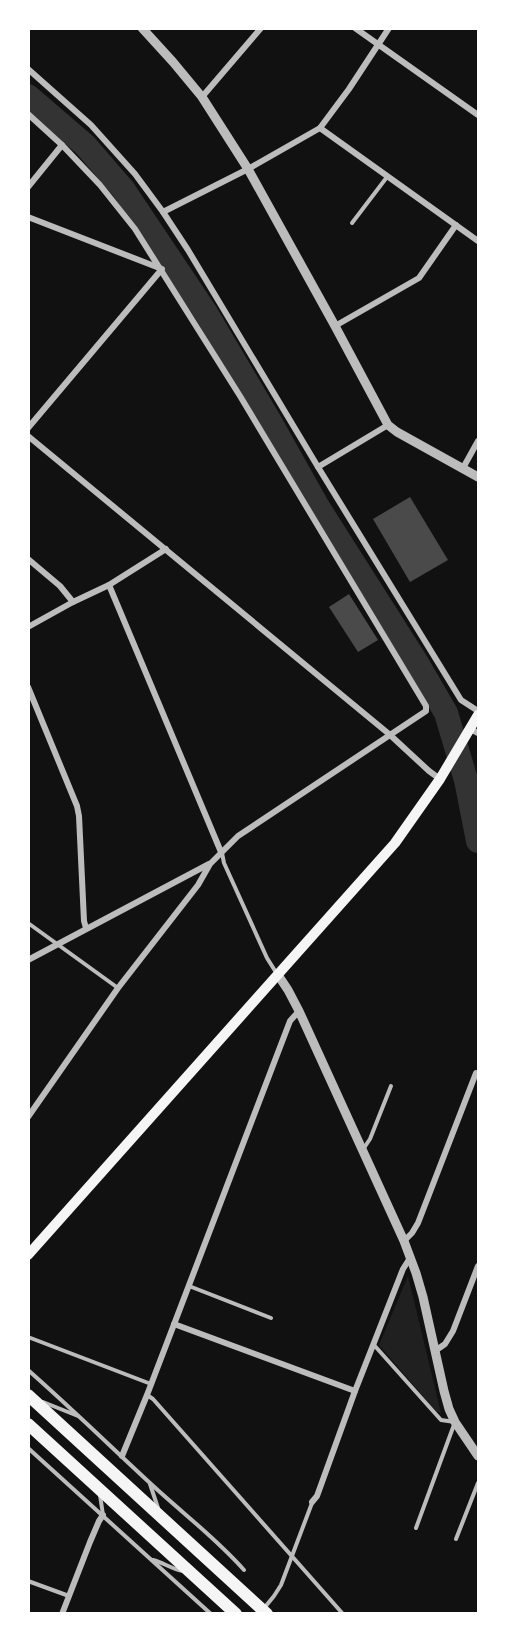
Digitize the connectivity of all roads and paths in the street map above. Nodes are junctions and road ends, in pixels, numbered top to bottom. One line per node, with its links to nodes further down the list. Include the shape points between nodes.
1 (142, 28): 7 (street)
2 (261, 28): 7 (street)
3 (355, 28): 5 (street)
4 (390, 28): 5 (street)
5 (379, 44): 9 (street); 10 (street)
6 (28, 69): 15 (street, via 91,126)
7 (202, 97): 12 (street)
8 (28, 114): 11 (street)
9 (478, 115)
10 (320, 128): 12 (street); 13 (street)
11 (62, 145): 14 (street); 20 (street, via 107,194)
12 (248, 169): 15 (street); 21 (street)
13 (387, 176): 17 (lane); 18 (street)
14 (28, 187)
15 (164, 212): 26 (street)
16 (28, 217): 20 (street)
17 (352, 224)
18 (456, 225): 19 (street); 21 (street, via 419,278)
19 (478, 241)
20 (162, 269): 23 (street); 37 (street, via 426,706 426,711)
21 (336, 326): 22 (street)
22 (388, 425): 26 (street); 27 (street)
23 (28, 428)
24 (28, 436): 29 (street)
25 (478, 441): 27 (street)
26 (318, 467): 35 (street, via 461,700)
27 (463, 468): 28 (street)
28 (478, 477)
29 (166, 549): 31 (street); 37 (street)
30 (28, 559): 32 (street)
31 (109, 585): 32 (street); 39 (street)
32 (73, 602): 33 (street)
33 (28, 627)
34 (28, 687): 42 (street, via 77,806)
35 (478, 713): 36 (main road)
36 (473, 731): 38 (main road)
37 (389, 734): 38 (street); 39 (street, via 238,836)
38 (440, 779): 45 (main road, via 395,843)
39 (221, 852): 40 (street); 45 (lane)
40 (210, 864): 42 (street); 46 (street)
41 (28, 923): 43 (lane)
42 (86, 928): 43 (street)
43 (57, 944): 44 (street); 46 (lane)
44 (28, 960)
45 (278, 975): 47 (street); 54 (main road)
46 (118, 988): 51 (street)
47 (299, 1011): 52 (street); 57 (street, via 290,1021)
48 (478, 1066): 49 (lane)
49 (477, 1074): 53 (street, via 418,1223)
50 (391, 1086): 52 (lane)
51 (28, 1117)
52 (363, 1151): 53 (street)
53 (404, 1241): 55 (street)
54 (28, 1255)
55 (410, 1258): 61 (street); 62 (street)
56 (478, 1266): 62 (street, via 453,1331)
57 (189, 1286): 58 (lane); 59 (street)
58 (271, 1318)
59 (174, 1324): 64 (street); 65 (street)
60 (28, 1337): 64 (lane)
61 (374, 1345): 65 (street); 69 (lane, via 441,1420)
62 (435, 1351): 69 (street)
63 (28, 1370): 68 (lane)
64 (151, 1384): 66 (street)
65 (355, 1391): 77 (street)
66 (147, 1395): 73 (street); 82 (lane)
67 (30, 1396): 68 (lane); 79 (highway)
68 (82, 1418): 73 (lane)
69 (455, 1422): 72 (street); 80 (lane)
70 (28, 1424): 76 (highway)
71 (28, 1448): 78 (lane)
72 (478, 1455)
73 (122, 1456): 74 (lane)
74 (150, 1483): 79 (lane); 84 (lane)
75 (478, 1483): 81 (lane)
76 (98, 1488): 78 (lane); 85 (highway)
77 (312, 1502): 82 (lane)
78 (103, 1515): 83 (lane); 87 (street)
79 (160, 1515): 88 (highway)
80 (416, 1528)
81 (456, 1539)
82 (292, 1556): 88 (lane); 92 (lane)
83 (150, 1559): 85 (lane, via 175,1570); 90 (lane)
84 (244, 1570)
85 (189, 1571): 91 (highway)
86 (28, 1581): 87 (lane)
87 (69, 1596): 89 (street)
88 (265, 1612)
89 (62, 1614)
90 (211, 1614)
91 (236, 1614)
92 (343, 1614)

